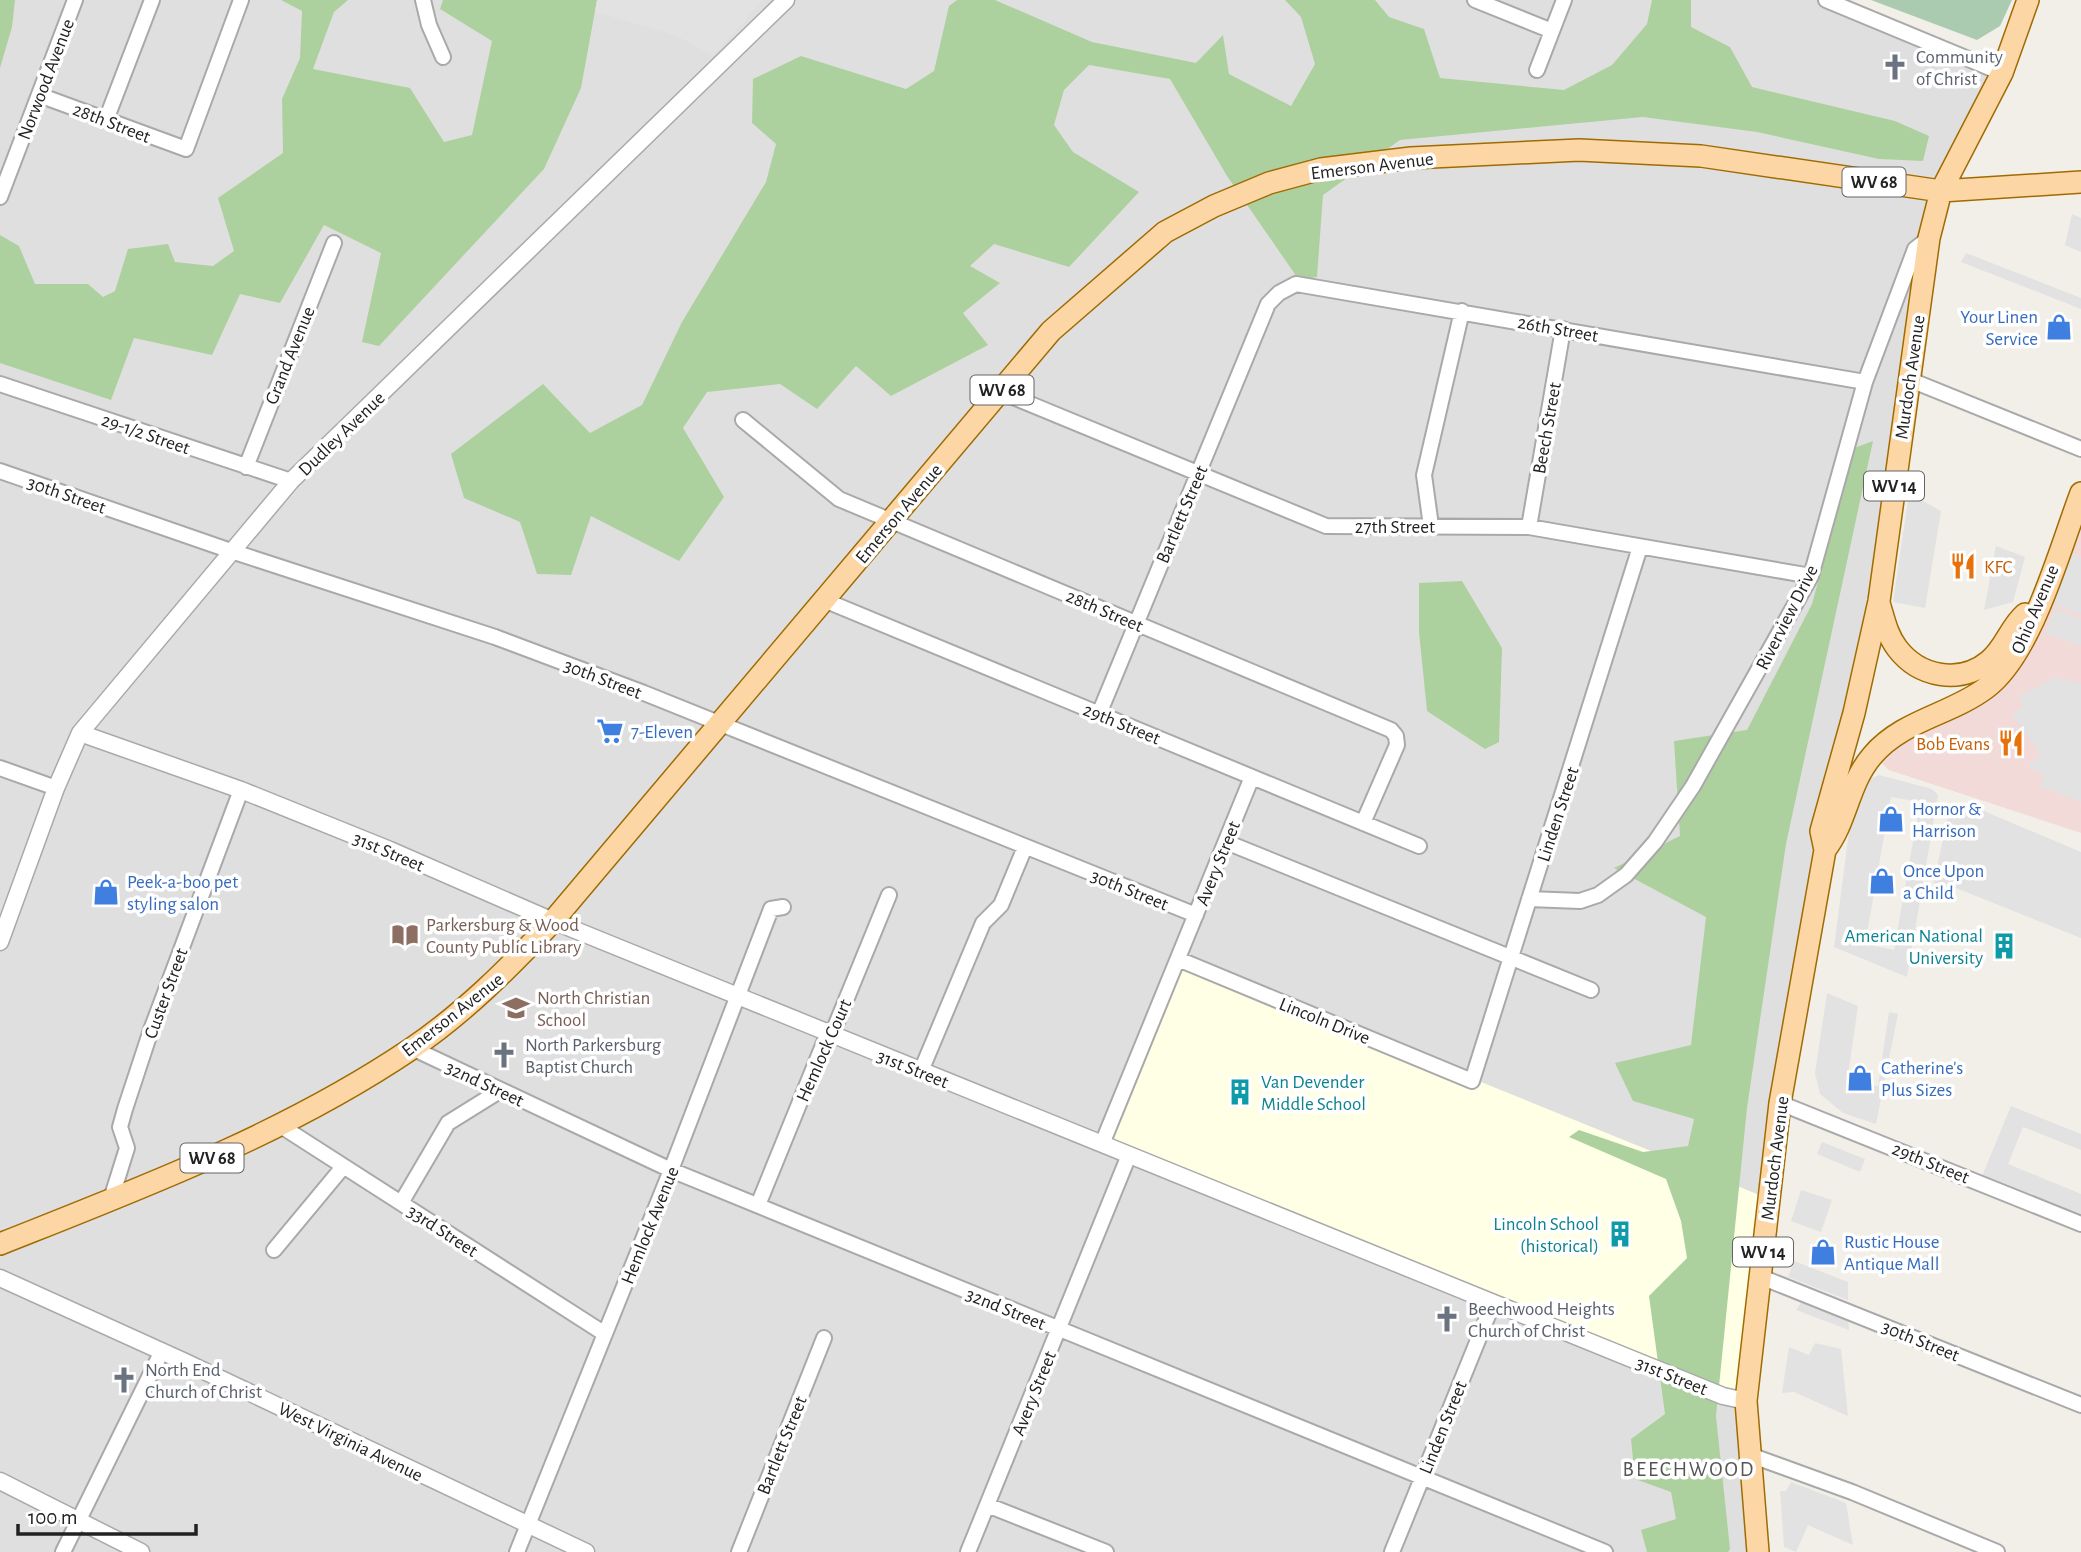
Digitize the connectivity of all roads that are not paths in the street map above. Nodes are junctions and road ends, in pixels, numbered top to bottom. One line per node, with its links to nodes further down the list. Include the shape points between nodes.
1 (75, 0): 14 (street, Norwood Avenue)
2 (152, 0): 15 (street)
3 (241, 0): 15 (street, 28th Street, via 186,149)
4 (423, 0): 11 (street)
5 (786, 0): 33 (street, Dudley Avenue)
6 (1475, 0): 10 (street)
7 (1564, 0): 10 (street)
8 (1826, 0): 13 (street)
9 (2028, 0): 13 (main road, Murdoch Avenue / WV 14)
10 (1552, 31): 12 (street)
11 (443, 57)
12 (1536, 70)
13 (2002, 74): 17 (main road, Murdoch Avenue / WV 14)
14 (39, 94): 15 (street, 28th Street); 18 (street, Norwood Avenue)
15 (106, 120)
16 (2081, 182): 17 (main road, WV 68)
17 (1941, 191): 19 (main road, Murdoch Avenue / WV 14); 27 (main road, Emerson Avenue / WV 68, via 1646,151 1499,153 1321,169 1269,183 1165,232 1051,331)
18 (0, 197)
19 (1929, 238): 24 (main road, Murdoch Avenue / WV 14); 25 (street, Riverview Drive, via 1915,249)
20 (334, 243): 30 (street, Grand Avenue)
21 (1462, 311): 22 (street, 26th Street, via 1306,284 1279,293); 23 (street, 26th Street); 36 (street, via 1424,475)
22 (1264, 315): 32 (street, Bartlett Street)
23 (1563, 329): 25 (street, 26th Street); 37 (street, Beech Street)
24 (1908, 379): 29 (street); 42 (main road, Murdoch Avenue / WV 14)
25 (1865, 382): 40 (street, Riverview Drive)
26 (0, 384): 30 (street, 29-1/2 Street)
27 (1001, 391): 32 (street, 27th Street); 35 (main road, Emerson Avenue / WV 68)
28 (743, 420): 35 (street, 28th Street, via 839,499)
29 (2081, 449)
30 (246, 467): 33 (street, 29-1/2 Street)
31 (0, 471): 39 (street, 30th Street)
32 (1198, 473): 36 (street, 27th Street, via 1326,526); 44 (street, Bartlett Street)
33 (291, 481): 39 (street, Dudley Avenue)
34 (2081, 493): 43 (main road, Ohio Avenue / WV 14)
35 (891, 521): 41 (main road, Emerson Avenue / WV 68); 44 (street, 28th Street)
36 (1431, 526): 37 (street, 27th Street)
37 (1529, 527): 38 (street, 27th Street)
38 (1640, 547): 40 (street, 27th Street); 61 (street, Linden Street)
39 (231, 551): 47 (street, 30th Street, via 495,636); 48 (street, Dudley Avenue)
40 (1811, 576): 61 (street, Riverview Drive, via 1693,786 1641,859 1598,895 1580,901)
41 (824, 600): 46 (street, 29th Street); 47 (main road, Emerson Avenue / WV 68)
42 (1879, 601): 43 (main road, via 1888,633 1908,660 1932,673 1947,675 1962,674 1990,660 2020,618); 45 (main road, Murdoch Avenue / WV 14)
43 (2040, 601): 49 (main road, Ohio Avenue / WV 14, via 2019,651 2004,673 1962,703 1897,734)
44 (1135, 623): 46 (street, Bartlett Street); 55 (street, 28th Street, via 1391,730 1397,745)
45 (1854, 713): 49 (main road, via 1859,736); 59 (main road, Murdoch Avenue / WV 14, via 1821,831)
46 (1099, 714): 52 (street, 29th Street)
47 (718, 726): 58 (street, 30th Street); 64 (main road, Emerson Avenue / WV 68)
48 (80, 733): 53 (street, Dudley Avenue); 54 (street, 31st Street)
49 (1873, 755): 51 (main road, Ohio Avenue / WV 14)
50 (0, 768): 53 (street)
51 (1858, 774): 59 (main road, Murdoch Avenue / WV 14, via 1838,834)
52 (1252, 777): 55 (street, 29th Street); 56 (street, Avery Street)
53 (56, 788): 65 (street, Dudley Avenue)
54 (241, 790): 64 (street, 31st Street); 81 (street, Custer Street, via 150,1030 120,1127 127,1148)
55 (1363, 823): 57 (street, 29th Street)
56 (1226, 842): 63 (street, Avery Street); 66 (street)
57 (1419, 846)
58 (1025, 847): 63 (street, 30th Street); 72 (street, via 1001,905 983,923)
59 (1825, 850): 75 (main road, Murdoch Avenue / WV 14)
60 (889, 895): 70 (street, Hemlock Court, via 835,1027)
61 (1530, 898): 66 (street, Linden Street)
62 (783, 907): 69 (street, Hemlock Avenue, via 771,909)
63 (1196, 915): 67 (street, Avery Street)
64 (553, 921): 69 (street, 31st Street); 71 (main road, Emerson Avenue / WV 68, via 503,974)
65 (0, 942)
66 (1511, 958): 68 (street); 73 (street, Linden Street)
67 (1178, 959): 73 (street, Lincoln Drive); 77 (street, Avery Street)
68 (1591, 990)
69 (739, 997): 70 (street, 31st Street); 80 (street, Hemlock Avenue)
70 (828, 1033): 72 (street, 31st Street); 83 (street, Hemlock Court)
71 (412, 1048): 74 (street, 32nd Street); 76 (main road, Emerson Avenue / WV 68)
72 (921, 1071): 77 (street, 31st Street)
73 (1472, 1081)
74 (501, 1090): 80 (street, 32nd Street); 82 (street, via 448,1123)
75 (1780, 1103): 84 (street, 29th Street); 87 (main road, Murdoch Avenue / WV 14)
76 (281, 1126): 79 (street, 33rd Street); 81 (main road, Emerson Avenue / WV 68)
77 (1102, 1144): 78 (street, 31st Street)
78 (1129, 1155): 89 (street, 31st Street); 90 (street, Avery Street)
79 (342, 1167): 82 (street, 33rd Street); 86 (street)
80 (671, 1170): 83 (street, 32nd Street); 91 (street, Hemlock Avenue)
81 (111, 1199): 85 (main road, Emerson Avenue / WV 68)
82 (401, 1203): 91 (street, 33rd Street)
83 (758, 1205): 90 (street, 32nd Street)
84 (2081, 1224)
85 (0, 1244)
86 (274, 1250)
87 (1761, 1277): 94 (main road, Murdoch Avenue / WV 14); 95 (street, 30th Street)
88 (0, 1278): 93 (street, West Virginia Avenue)
89 (1493, 1303): 94 (street, 31st Street, via 1723,1396); 97 (street, Linden Street)
90 (1059, 1329): 97 (street, 32nd Street); 99 (street, Avery Street)
91 (605, 1334): 101 (street, Hemlock Avenue)
92 (824, 1338): 106 (street, Bartlett Street)
93 (162, 1351): 100 (street); 101 (street, West Virginia Avenue)
94 (1746, 1401): 96 (main road, Murdoch Avenue / WV 14)
95 (2081, 1405)
96 (1749, 1455): 111 (main road, Murdoch Avenue / WV 14); 112 (street)
97 (1422, 1477): 109 (street, Linden Street); 110 (street, 32nd Street)
98 (0, 1481): 100 (street)
99 (987, 1505): 107 (street, Avery Street); 108 (street)
100 (77, 1520): 102 (street); 103 (street)
101 (528, 1525): 104 (street, Hemlock Avenue); 105 (street, West Virginia Avenue)
102 (63, 1552)
103 (141, 1552)
104 (517, 1552)
105 (586, 1552)
106 (739, 1552)
107 (968, 1552)
108 (1106, 1552)
109 (1392, 1552)
110 (1605, 1552)
111 (1758, 1552)
112 (1997, 1552)

